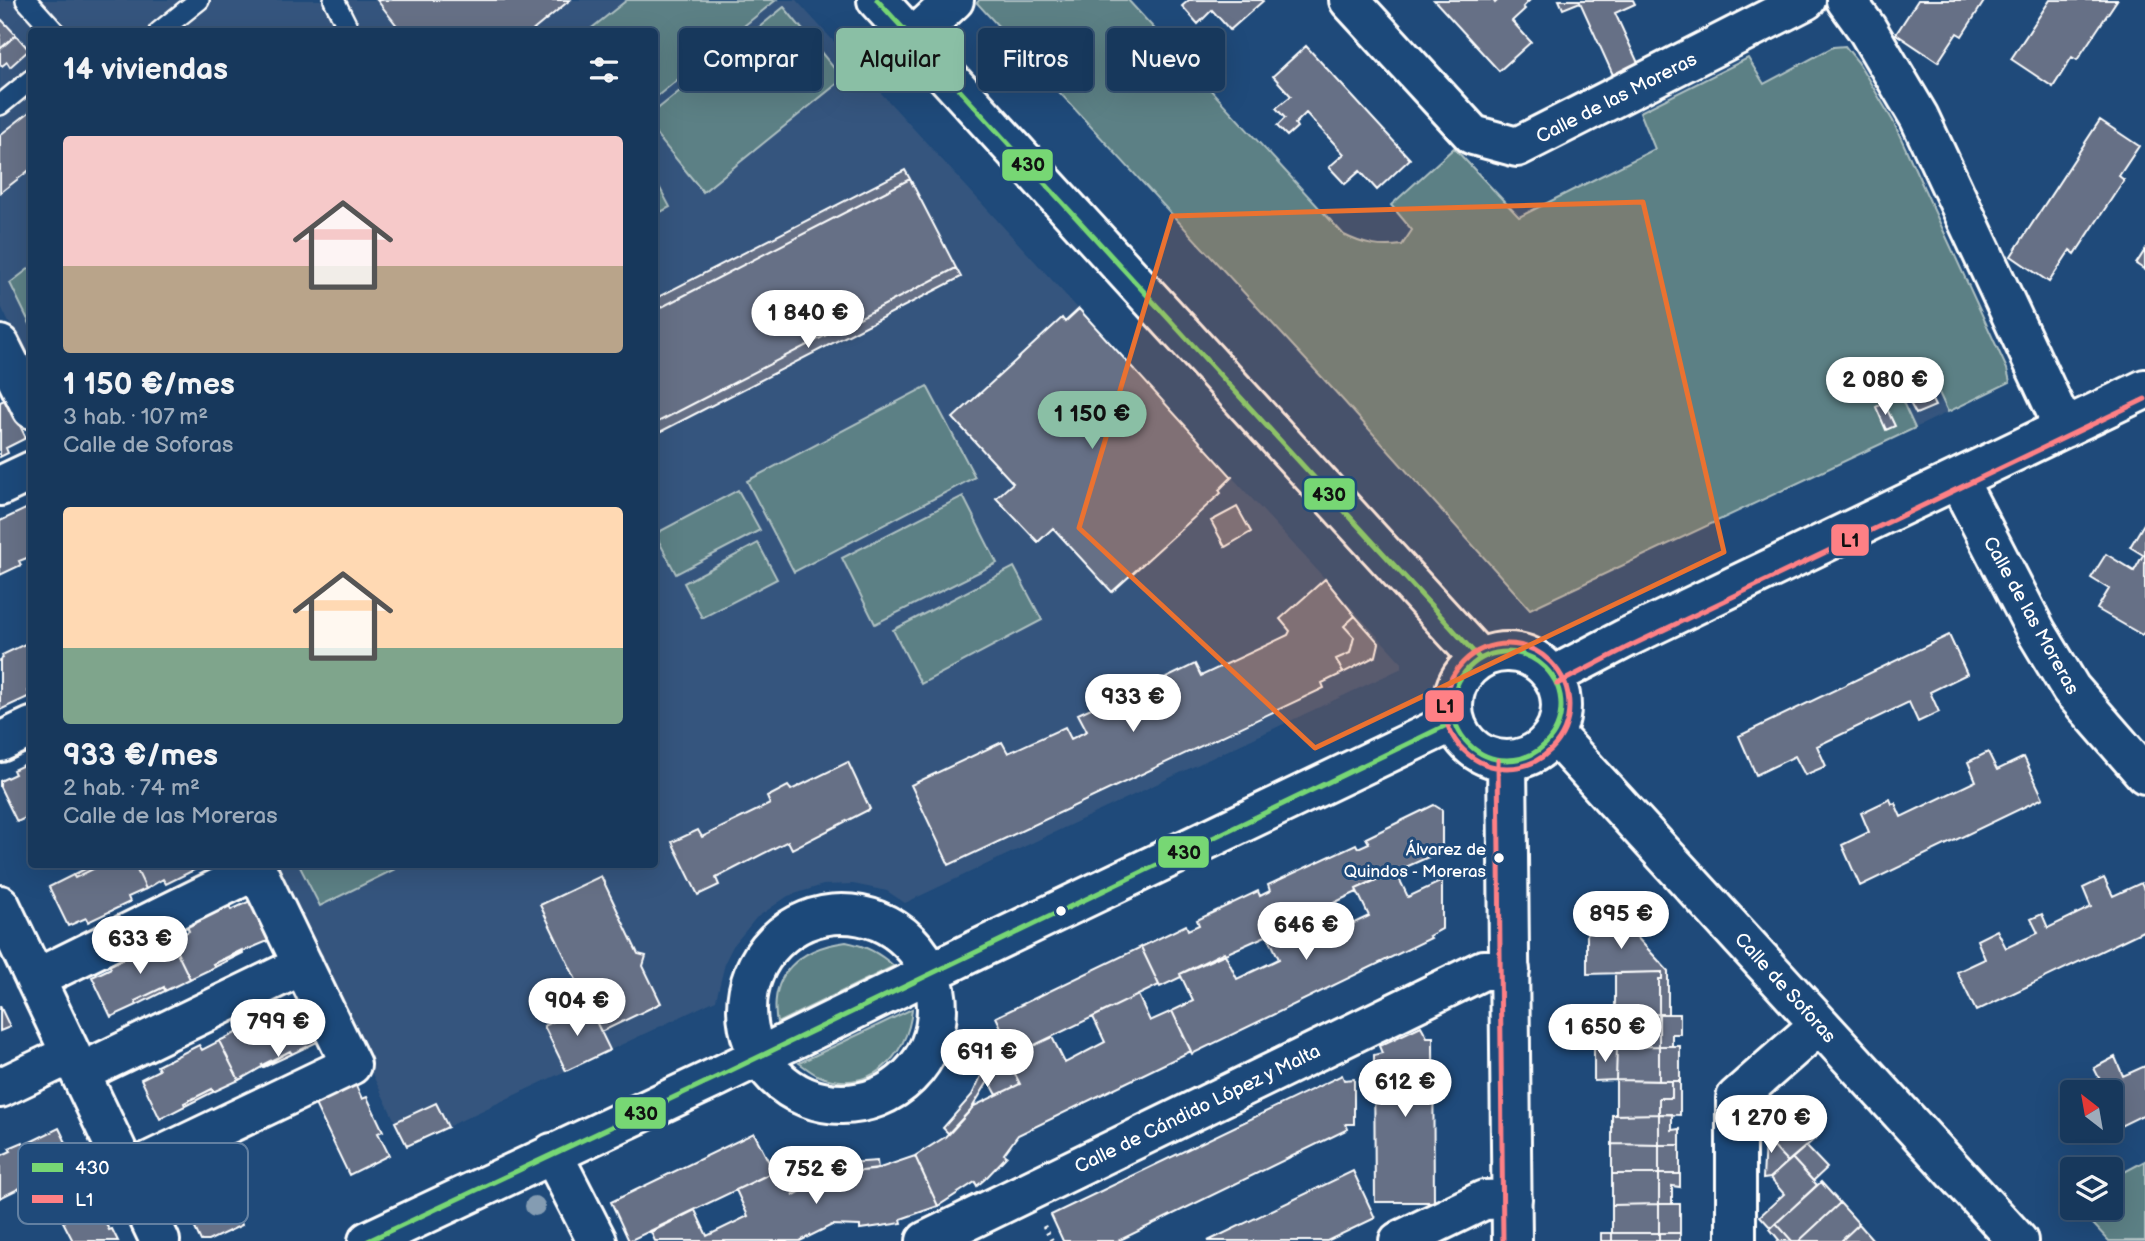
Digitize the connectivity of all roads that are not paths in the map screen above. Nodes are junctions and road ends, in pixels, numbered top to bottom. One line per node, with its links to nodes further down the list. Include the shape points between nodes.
1 (26, 0): 9 (lane)
2 (199, 0): 10 (lane)
3 (334, 0): 11 (lane)
4 (877, 0): 12 (street)
5 (954, 0): 13 (street)
6 (1349, 0): 7 (street, Calle de las Moreras, via 1473,135 1517,147)
7 (1806, 0)
8 (1846, 0): 20 (street, via 1919,117)
9 (51, 28)
10 (164, 28)
11 (348, 28)
12 (902, 28)
13 (924, 28)
14 (28, 82): 16 (lane)
15 (960, 91): 24 (street)
16 (0, 105)
17 (0, 345): 19 (street)
18 (2145, 389): 20 (street)
19 (28, 401)
20 (2064, 428): 22 (street)
21 (28, 473): 23 (street)
22 (1958, 480): 25 (street); 31 (street, Calle de las Moreras, via 2071,690)
23 (0, 486)
24 (1480, 659): 25 (street, via 1494,653 1527,655); 26 (street, via 1457,686)
25 (1553, 676): 28 (street, via 1562,704)
26 (1455, 721): 30 (street, via 1475,749); 37 (street)
27 (28, 729): 29 (street)
28 (1554, 734): 30 (street, via 1525,757); 39 (street, Calle de Soforas)
29 (0, 742)
30 (1507, 760): 36 (street)
31 (2145, 774)
32 (253, 868): 38 (street)
33 (255, 868): 35 (street)
34 (0, 905): 38 (street)
35 (303, 965): 41 (street); 44 (street, via 351,1065)
36 (1510, 970): 46 (street); 51 (street, Calle de Cándido López y Malta, via 1483,970)
37 (930, 972): 40 (street); 40 (street, via 937,1002 934,1034 920,1063 897,1086 869,1100 837,1104 806,1097 778,1080); 40 (street, via 914,945 890,925 860,915 830,914 800,923 775,941 756,966 750,985 747,1026)
38 (35, 979): 41 (street)
39 (1819, 1025): 54 (street, via 1736,1098); 55 (street, Calle de Soforas)
40 (759, 1056): 45 (street)
41 (75, 1063): 42 (street); 43 (street)
42 (0, 1088)
43 (113, 1143)
44 (188, 1143)
45 (552, 1153): 49 (street); 50 (street)
46 (1512, 1199): 52 (street, via 1484,1200); 53 (street)
47 (152, 1224): 48 (street)
48 (160, 1241)
49 (368, 1241)
50 (597, 1241)
51 (926, 1241)
52 (1399, 1241)
53 (1512, 1241)
54 (1736, 1241)
55 (2018, 1241)

